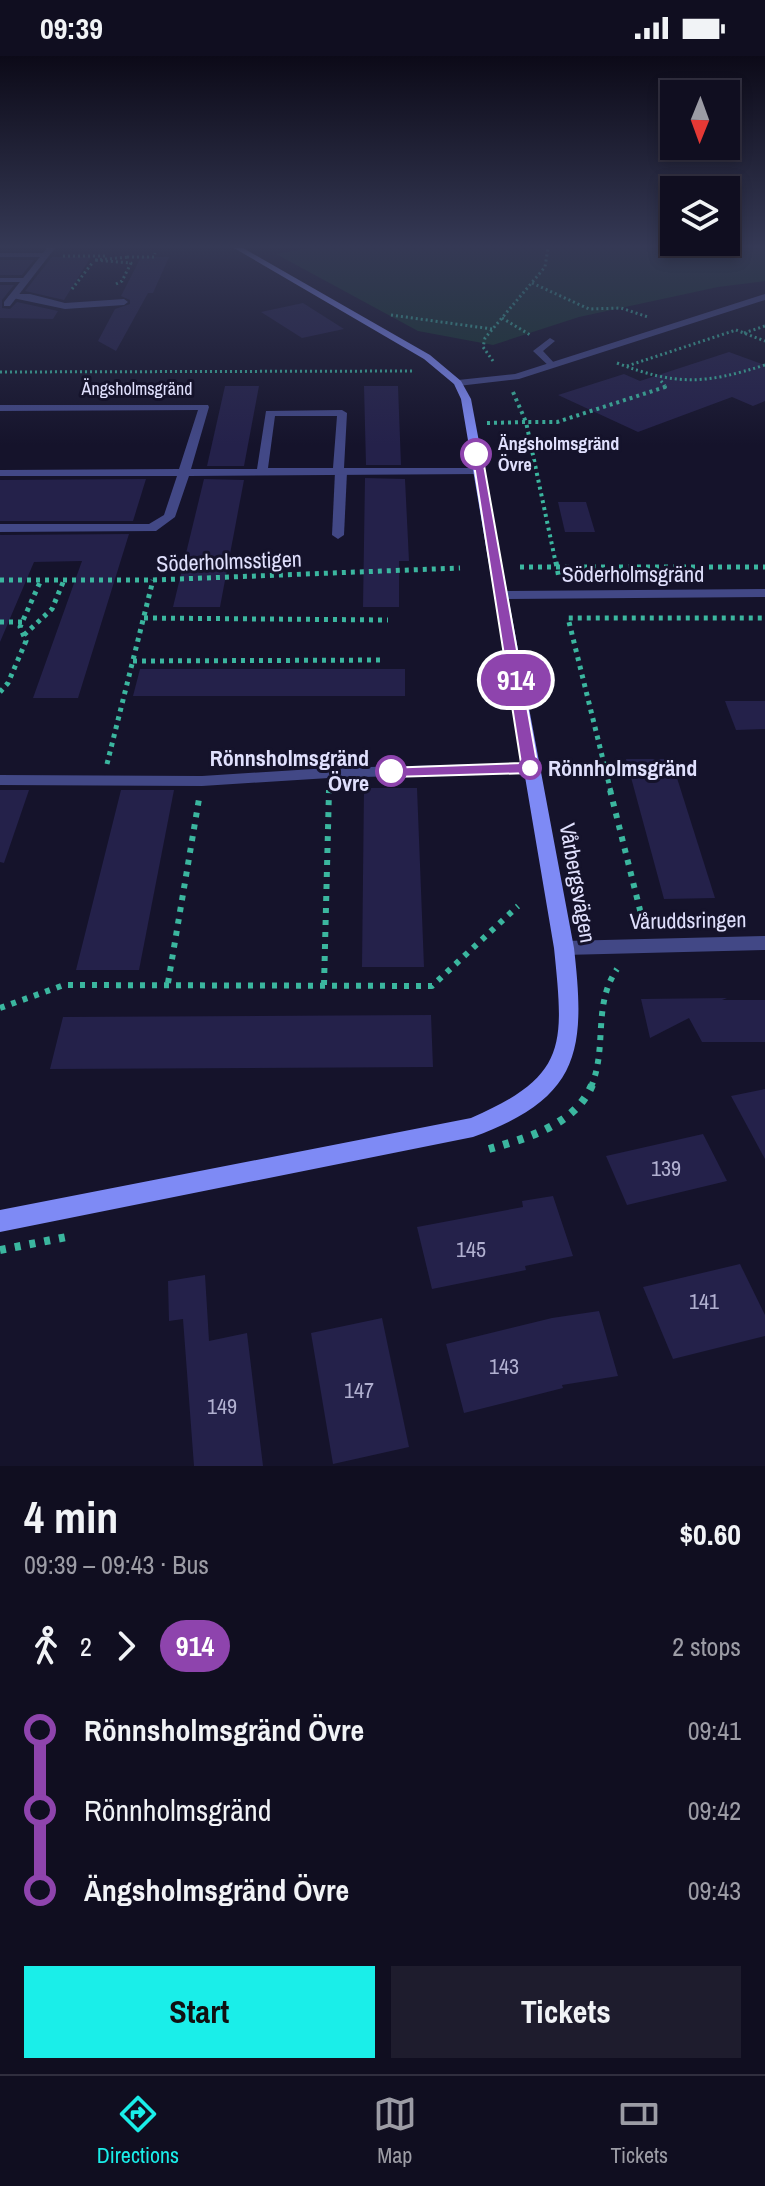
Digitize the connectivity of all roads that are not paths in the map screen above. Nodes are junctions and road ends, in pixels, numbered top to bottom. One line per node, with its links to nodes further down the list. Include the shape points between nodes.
1 (352, 314): 5 (street, via 427,357)
2 (712, 314): 4 (street)
3 (548, 343): 4 (street, via 538,351)
4 (551, 365): 5 (street, via 494,382)
5 (458, 383): 7 (street, Vårbergsvägen)
6 (0, 408): 11 (street, Ängsholmsgränd, via 204,407)
7 (479, 471): 9 (street); 15 (street, Vårbergsvägen)
8 (262, 472): 9 (street); 9 (street, via 270,413 342,413); 11 (street)
9 (340, 472): 13 (street)
10 (0, 473): 11 (street)
11 (182, 473): 12 (street, Ängsholmsgränd, via 169,517 152,528)
12 (0, 528)
13 (338, 535)
14 (765, 593): 15 (street, Söderholmsgränd)
15 (501, 595): 16 (street, Vårbergsvägen)
16 (530, 768): 17 (street, via 202,781); 19 (street, Vårbergsvägen)
17 (0, 780)
18 (765, 943): 19 (street, Våruddsringen)
19 (564, 948): 20 (street, Vårbergsvägen, via 570,1040 559,1068 537,1093 508,1113 473,1127)
20 (0, 1221)

